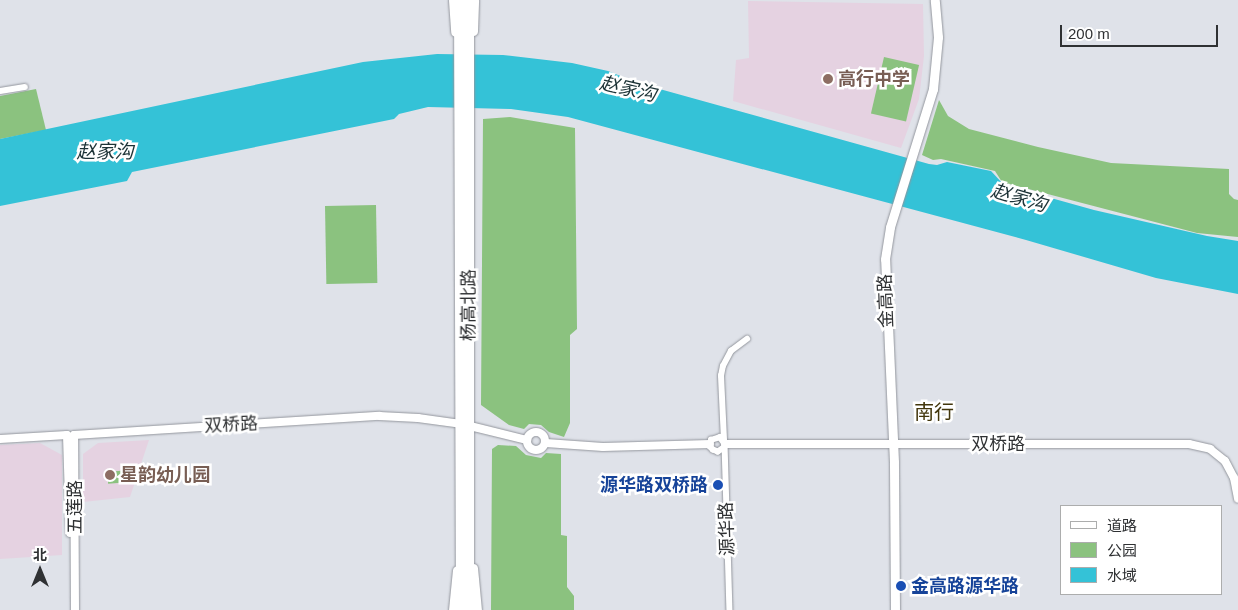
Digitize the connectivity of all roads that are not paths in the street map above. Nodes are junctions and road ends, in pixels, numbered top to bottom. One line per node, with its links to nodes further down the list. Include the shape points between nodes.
1 (453, 0): 6 (main road)
2 (460, 0): 6 (highway, 杨高北路)
3 (469, 0): 6 (highway, 杨高北路)
4 (474, 0): 6 (main road)
5 (935, 0): 17 (main road, 金高路, via 938,37 933,90 890,227 884,278)
6 (464, 71): 10 (highway, 杨高北路)
7 (24, 87): 8 (street)
8 (0, 91)
9 (747, 339): 16 (street, 源华路, via 731,351 722,366)
10 (465, 425): 11 (street, 双桥路, via 379,416); 13 (street, 双桥路); 19 (highway, 杨高北路)
11 (71, 435): 12 (street, 双桥路); 20 (street, 五莲路); 21 (street, 五莲路)
12 (0, 439)
13 (527, 440): 14 (street, 双桥路, via 530,448 535,450 543,448); 14 (street, 双桥路, via 530,434 538,432 545,437)
14 (546, 443): 15 (street, 双桥路, via 603,447)
15 (710, 444): 16 (street, via 715,437); 16 (street, via 715,451)
16 (724, 444): 17 (street, 双桥路); 26 (street, 源华路)
17 (893, 444): 18 (street, 双桥路, via 1200,446 1225,461 1234,478); 27 (main road, 金高路)
18 (1238, 499)
19 (465, 542): 22 (main road); 23 (highway, 杨高北路); 24 (highway, 杨高北路); 25 (main road)
20 (71, 610)
21 (75, 610)
22 (452, 610)
23 (460, 610)
24 (469, 610)
25 (477, 610)
26 (730, 610)
27 (895, 610)

